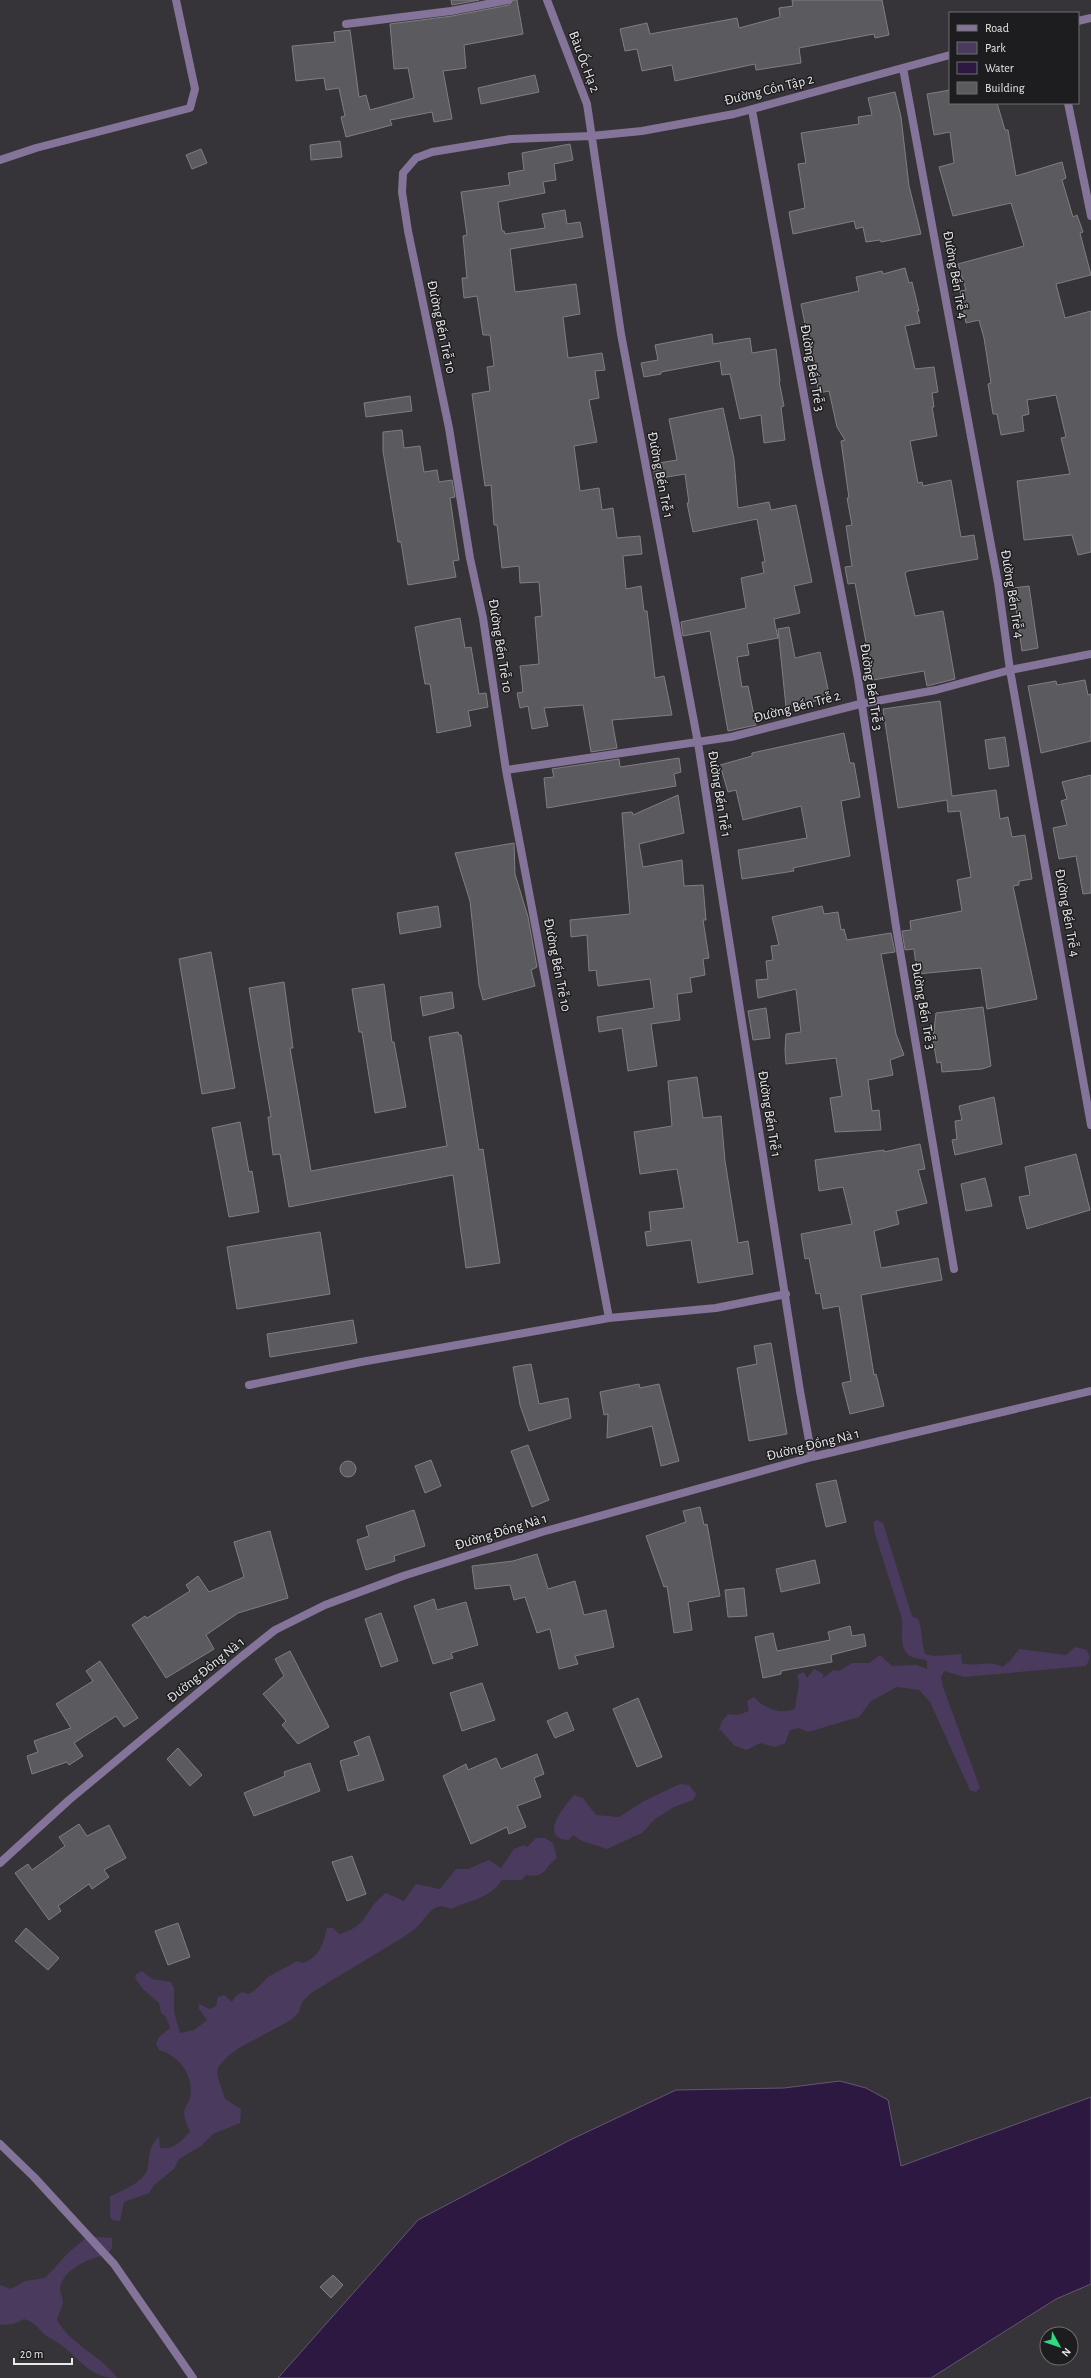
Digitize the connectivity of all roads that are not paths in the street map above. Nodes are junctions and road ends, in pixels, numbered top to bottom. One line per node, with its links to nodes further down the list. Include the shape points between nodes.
1 (176, 0): 12 (street, via 195,89 190,108 43,146)
2 (508, 0): 6 (street, via 451,11)
3 (547, 0): 11 (street, Bàu Ốc Hạ 2, via 587,104)
4 (1091, 18): 5 (street)
5 (1079, 21)
6 (346, 24)
7 (949, 55): 8 (street, Đường Cồn Tập 2)
8 (903, 68): 10 (street, Đường Cồn Tập 2); 15 (street, Đường Bến Trễ 4, via 998,583)
9 (1068, 104): 13 (street)
10 (752, 110): 11 (street, Đường Cồn Tập 2, via 642,130); 16 (street, Đường Bến Trễ 3, via 858,679)
11 (591, 136): 17 (street, Đường Bến Trễ 1, via 621,334); 18 (street, Đường Bến Trễ 10, via 511,139 452,148 416,158 403,173 402,192 408,231 449,428 470,558 483,618)
12 (0, 160)
13 (1091, 216)
14 (1091, 654): 15 (street, Đường Bến Trễ 2)
15 (1010, 670): 16 (street, Đường Bến Trễ 2, via 936,690); 19 (street, Đường Bến Trễ 4)
16 (860, 704): 17 (street, Đường Bến Trễ 2); 20 (street, Đường Bến Trễ 3)
17 (698, 743): 18 (street, Đường Bến Trễ 2); 21 (street, Đường Bến Trễ 1)
18 (506, 770): 22 (street, Đường Bến Trễ 10)
19 (1091, 1125)
20 (954, 1269)
21 (786, 1294): 22 (street, via 716,1308); 25 (street, Đường Bến Trễ 1)
22 (609, 1318): 23 (street, via 361,1362)
23 (249, 1385)
24 (1091, 1391): 25 (street, Đường Đồng Nà 1)
25 (812, 1457): 26 (street, Đường Đồng Nà 1, via 542,1532 403,1576 309,1612 275,1630 69,1800)
26 (0, 1863)
27 (0, 2144): 28 (street, via 114,2264)
28 (193, 2378)

